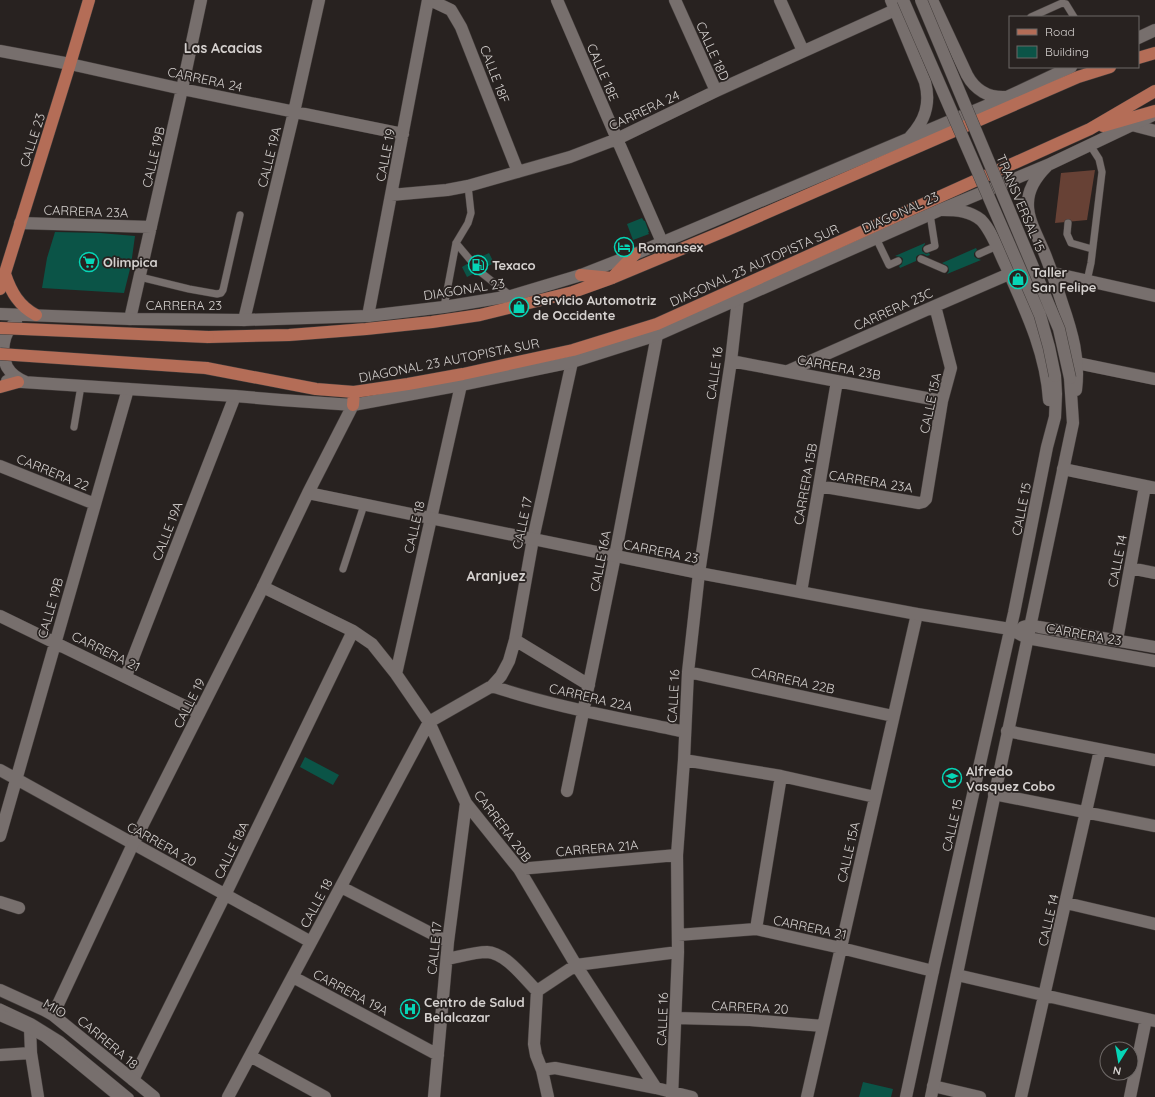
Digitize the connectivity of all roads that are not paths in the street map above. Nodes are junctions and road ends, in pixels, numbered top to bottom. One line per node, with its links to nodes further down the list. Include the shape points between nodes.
1 (89, 0): 20 (main road, CALLE 23)
2 (201, 0): 23 (street, CALLE 19B)
3 (319, 0): 27 (street, CALLE 19A)
4 (429, 0): 32 (street, CALLE 19); 37 (street, CALLE 18F, via 451,10 461,27)
5 (557, 0): 34 (street, CALLE 18E)
6 (675, 0): 24 (street, CALLE 18D)
7 (780, 0): 17 (street)
8 (903, 0): 97 (street, TRANSVERSAL 15, bridge, via 1040,316 1055,376 1056,394 1055,417)
9 (921, 0): 95 (street, TRANSVERSAL 15, bridge, via 1059,329 1070,378)
10 (932, 0): 26 (street, via 971,82 987,94)
11 (893, 5): 17 (street, CARRERA 24); 33 (street, via 927,91 925,115 920,126)
12 (1033, 16): 13 (lane, via 1062,4 1066,4)
13 (1073, 16)
14 (1155, 30): 15 (street)
15 (1139, 38)
16 (0, 51): 20 (street, CARRERA 24)
17 (803, 51): 24 (street, CARRERA 24)
18 (1155, 53): 19 (main road)
19 (1139, 58)
20 (70, 64): 23 (street, CARRERA 24); 42 (main road, CALLE 23)
21 (1103, 68): 22 (main road)
22 (1075, 72): 26 (street, DIAGONAL 23); 63 (main road, via 727,230)
23 (182, 89): 27 (street, CARRERA 24); 44 (street, CALLE 19B)
24 (716, 91): 34 (street, CARRERA 24)
25 (1155, 91): 30 (main road, DIAGONAL 23 AUTOPISTA SUR)
26 (1007, 97): 33 (street, DIAGONAL 23)
27 (294, 112): 32 (street, CARRERA 24); 75 (street, CALLE 19A)
28 (1155, 113): 29 (street, DIAGONAL 23); 30 (main road)
29 (1132, 125): 31 (street); 35 (street, DIAGONAL 23)
30 (1090, 129): 91 (main road, DIAGONAL 23 AUTOPISTA SUR, via 657,324 573,350 408,384)
31 (1155, 131)
32 (403, 134): 39 (street, CALLE 19)
33 (909, 138): 46 (street, DIAGONAL 23)
34 (617, 139): 37 (street, CARRERA 24, via 570,157); 46 (street, CALLE 18E)
35 (1090, 145): 36 (street, DIAGONAL 23); 50 (lane, via 1099,159 1102,172)
36 (1050, 164): 40 (street, DIAGONAL 23); 60 (street, via 1032,186 1028,202 1031,221)
37 (518, 172): 38 (street, CARRERA 24)
38 (468, 186): 39 (street, CARRERA 24); 47 (lane, via 472,213)
39 (391, 195): 73 (street, CALLE 19)
40 (935, 212): 45 (street, DIAGONAL 23); 48 (street, via 958,211 976,216 985,224); 49 (lane, via 935,246)
41 (240, 216): 62 (lane, via 224,290 221,293 189,289)
42 (20, 223): 44 (street, CARRERA 23A); 58 (main road, CALLE 23)
43 (1068, 223): 50 (lane, via 1067,234 1071,243)
44 (151, 227): 62 (street, CALLE 19B)
45 (876, 238): 55 (lane, via 889,265); 68 (street, DIAGONAL 23)
46 (662, 242): 51 (street, DIAGONAL 23)
47 (456, 243): 54 (lane); 70 (lane)
48 (997, 246): 52 (lane); 59 (street)
49 (927, 249)
50 (1092, 249): 64 (lane)
51 (635, 254): 61 (street, DIAGONAL 23); 63 (main road)
52 (979, 254)
53 (921, 259): 56 (lane)
54 (472, 262)
55 (898, 262)
56 (944, 269)
57 (480, 271): 66 (lane)
58 (5, 274): 65 (main road, CALLE 23); 72 (main road, via 19,302)
59 (1009, 274): 69 (street, CARRERA 23C); 97 (street, via 1041,353 1050,413)
60 (1052, 274): 64 (street); 81 (street, via 1073,336)
61 (581, 275): 63 (main road); 66 (street, DIAGONAL 23)
62 (140, 277): 74 (street, CALLE 19B)
63 (612, 278): 76 (main road, bridge, via 573,292 480,315 366,329 289,335 208,337)
64 (1087, 281): 67 (street)
65 (0, 289)
66 (511, 296): 70 (street, DIAGONAL 23)
67 (1155, 296)
68 (738, 299): 77 (street, DIAGONAL 23); 79 (street, CALLE 16)
69 (935, 306): 82 (street, CARRERA 23C); 93 (street, CALLE 15A, via 951,368)
70 (444, 307): 73 (street, DIAGONAL 23)
71 (0, 314): 72 (street, CARRERA 23)
72 (34, 315): 74 (street, CARRERA 23); 86 (street, via 21,319 11,327 2,348 7,367)
73 (368, 316): 75 (street, CARRERA 23)
74 (130, 319): 75 (street, CARRERA 23)
75 (244, 320)
76 (0, 328)
77 (657, 335): 80 (street, DIAGONAL 23); 109 (street, CALLE 16A)
78 (0, 354): 91 (main road, DIAGONAL 23 AUTOPISTA SUR, bridge, via 206,368 316,389)
79 (731, 361): 82 (street, CARRERA 23B); 112 (street, CALLE 16)
80 (572, 362): 87 (street, DIAGONAL 23); 108 (street, CALLE 17)
81 (1077, 363): 83 (street); 95 (street, via 1078,378)
82 (788, 371): 85 (street, CARRERA 23B)
83 (1155, 379)
84 (0, 381): 86 (street)
85 (837, 381): 93 (street, CARRERA 23B); 101 (street, CARRERA 15B)
86 (22, 382): 88 (street); 89 (main road)
87 (461, 385): 94 (street, DIAGONAL 23); 107 (street, CALLE 18)
88 (81, 386): 90 (street); 96 (lane)
89 (0, 387)
90 (128, 389): 92 (street); 105 (street, CALLE 19B)
91 (354, 392): 94 (main road)
92 (235, 396): 94 (street); 129 (street, CALLE 19A)
93 (942, 402): 104 (street, CALLE 15A, via 926,499)
94 (353, 405): 103 (street, CALLE 19)
95 (1073, 422): 100 (street, TRANSVERSAL 15)
96 (74, 427)
97 (1047, 447): 98 (street, TRANSVERSAL 15)
98 (1044, 465): 119 (street, CALLE 15)
99 (0, 466): 105 (street, CARRERA 22)
100 (1063, 469): 102 (street); 118 (street)
101 (819, 486): 104 (street, CARRERA 23A); 115 (street, CARRERA 15B)
102 (1150, 487): 110 (street, CALLE 14)
103 (308, 493): 106 (street, CARRERA 23); 114 (street, CALLE 19)
104 (919, 503)
105 (95, 504): 124 (street, CALLE 19B)
106 (364, 505): 107 (street, CARRERA 23); 111 (lane)
107 (431, 518): 108 (street, CARRERA 23); 128 (street, CALLE 18)
108 (533, 539): 109 (street, CARRERA 23); 122 (street, CALLE 17)
109 (615, 556): 112 (street, CARRERA 23); 130 (street, CALLE 16A)
110 (1130, 568): 113 (street); 123 (street, CALLE 14)
111 (343, 569)
112 (699, 573): 115 (street, CARRERA 23); 127 (street, CALLE 16)
113 (1155, 573)
114 (263, 587): 120 (street, CARRERA 20B); 133 (street, CALLE 19)
115 (801, 592): 116 (street, CARRERA 23)
116 (917, 614): 119 (street, CARRERA 23); 134 (street, CALLE 15A)
117 (0, 616): 124 (street, CARRERA 21)
118 (1030, 625): 119 (street, CARRERA 23); 121 (street); 123 (street, CARRERA 23)
119 (1010, 629): 121 (street, CARRERA 23); 168 (street, CALLE 15)
120 (353, 631): 128 (street, CARRERA 20B, via 372,644); 155 (street, CALLE 18A)
121 (1027, 638): 126 (street, CARRERA 23); 136 (street)
122 (515, 640): 130 (street); 131 (street, CALLE 17, via 501,676)
123 (1117, 640): 125 (street, CARRERA 23)
124 (55, 642): 129 (street, CARRERA 21); 143 (street, CALLE 19B)
125 (1155, 647)
126 (1155, 661)
127 (688, 672): 134 (street, CARRERA 22B); 137 (street, CALLE 16)
128 (396, 674): 135 (street, CARRERA 20B)
129 (126, 676): 133 (street, CARRERA 21)
130 (589, 685): 132 (street, CALLE 16A)
131 (492, 686): 132 (street, CARRERA 22A); 135 (street, CALLE 17)
132 (584, 711): 137 (street, CARRERA 22A); 144 (street, CALLE 16A)
133 (199, 713): 151 (street, CALLE 19)
134 (893, 716): 146 (street, CALLE 15A)
135 (429, 722): 147 (street, CARRERA 20B); 154 (street, CALLE 18)
136 (1007, 731): 138 (street); 145 (street)
137 (685, 732): 139 (street, CALLE 16)
138 (1100, 750): 140 (street); 148 (street, CALLE 14)
139 (684, 760): 142 (street); 152 (street, CALLE 16)
140 (1155, 760)
141 (0, 770): 143 (street, CARRERA 20)
142 (782, 776): 146 (street); 160 (street)
143 (16, 779): 150 (street, CALLE 19B); 151 (street, CARRERA 20)
144 (568, 791)
145 (994, 794): 148 (street); 169 (street)
146 (875, 797): 164 (street, CALLE 15A)
147 (466, 803): 153 (street, CARRERA 20B); 163 (street, CALLE 17)
148 (1086, 812): 149 (street); 157 (street, CALLE 14)
149 (1155, 826)
150 (0, 836)
151 (133, 844): 155 (street, CARRERA 20); 177 (street, CALLE 19)
152 (677, 855): 153 (street, CARRERA 21A); 161 (street, CALLE 16)
153 (519, 869): 167 (street, CARRERA 20B)
154 (341, 887): 162 (street, CALLE 18); 163 (street)
155 (225, 895): 162 (street, CARRERA 20); 189 (street, CALLE 18A)
156 (0, 902): 158 (street)
157 (1066, 903): 159 (street); 175 (street, CALLE 14)
158 (19, 908)
159 (1155, 924)
160 (756, 929): 161 (street, CARRERA 21); 164 (street, CARRERA 21)
161 (678, 935): 165 (street, CALLE 16)
162 (311, 942): 170 (street, CALLE 18)
163 (448, 942): 166 (street, CALLE 17)
164 (841, 948): 168 (street, CARRERA 21); 182 (street, CALLE 15A)
165 (678, 952): 167 (street); 179 (street, CALLE 16)
166 (446, 959): 173 (street, via 486,952 497,954 506,959); 186 (street, CALLE 17)
167 (576, 965): 173 (street); 190 (street, CARRERA 20B)
168 (933, 971): 204 (street, CALLE 15)
169 (957, 975): 175 (street); 191 (street)
170 (293, 977): 186 (street, CARRERA 19A); 187 (street, CALLE 18)
171 (0, 982): 177 (street, CARRERA 18)
172 (0, 990): 177 (street, CARRERA 18)
173 (537, 991): 188 (street, via 534,1044)
174 (0, 996): 196 (lane, MIO, via 59,1023)
175 (1045, 996): 180 (street); 206 (street, CALLE 14)
176 (0, 1007): 195 (lane, MIO, via 32,1022 61,1040)
177 (48, 1012): 189 (street, CARRERA 18)
178 (0, 1015): 181 (street)
179 (676, 1018): 182 (street, CARRERA 20, via 750,1020); 192 (street, CALLE 16)
180 (1151, 1020): 207 (street)
181 (6, 1021): 183 (street)
182 (823, 1026): 203 (street, CALLE 15A)
183 (30, 1028): 184 (street); 194 (street, via 45,1036)
184 (32, 1053): 185 (street); 193 (street)
185 (0, 1055)
186 (438, 1055): 200 (street, CALLE 17)
187 (250, 1056): 198 (street, CALLE 18); 199 (street)
188 (542, 1070): 190 (street, via 555,1068); 201 (street)
189 (133, 1080): 197 (street, CARRERA 18)
190 (656, 1088): 192 (street)
191 (932, 1092): 205 (street)
192 (672, 1094): 202 (street)
193 (38, 1097)
194 (120, 1097)
195 (130, 1097)
196 (147, 1097)
197 (154, 1097)
198 (228, 1097)
199 (325, 1097)
200 (434, 1097)
201 (548, 1097)
202 (692, 1097)
203 (807, 1097)
204 (906, 1097)
205 (980, 1097)
206 (1021, 1097)
207 (1130, 1097)

